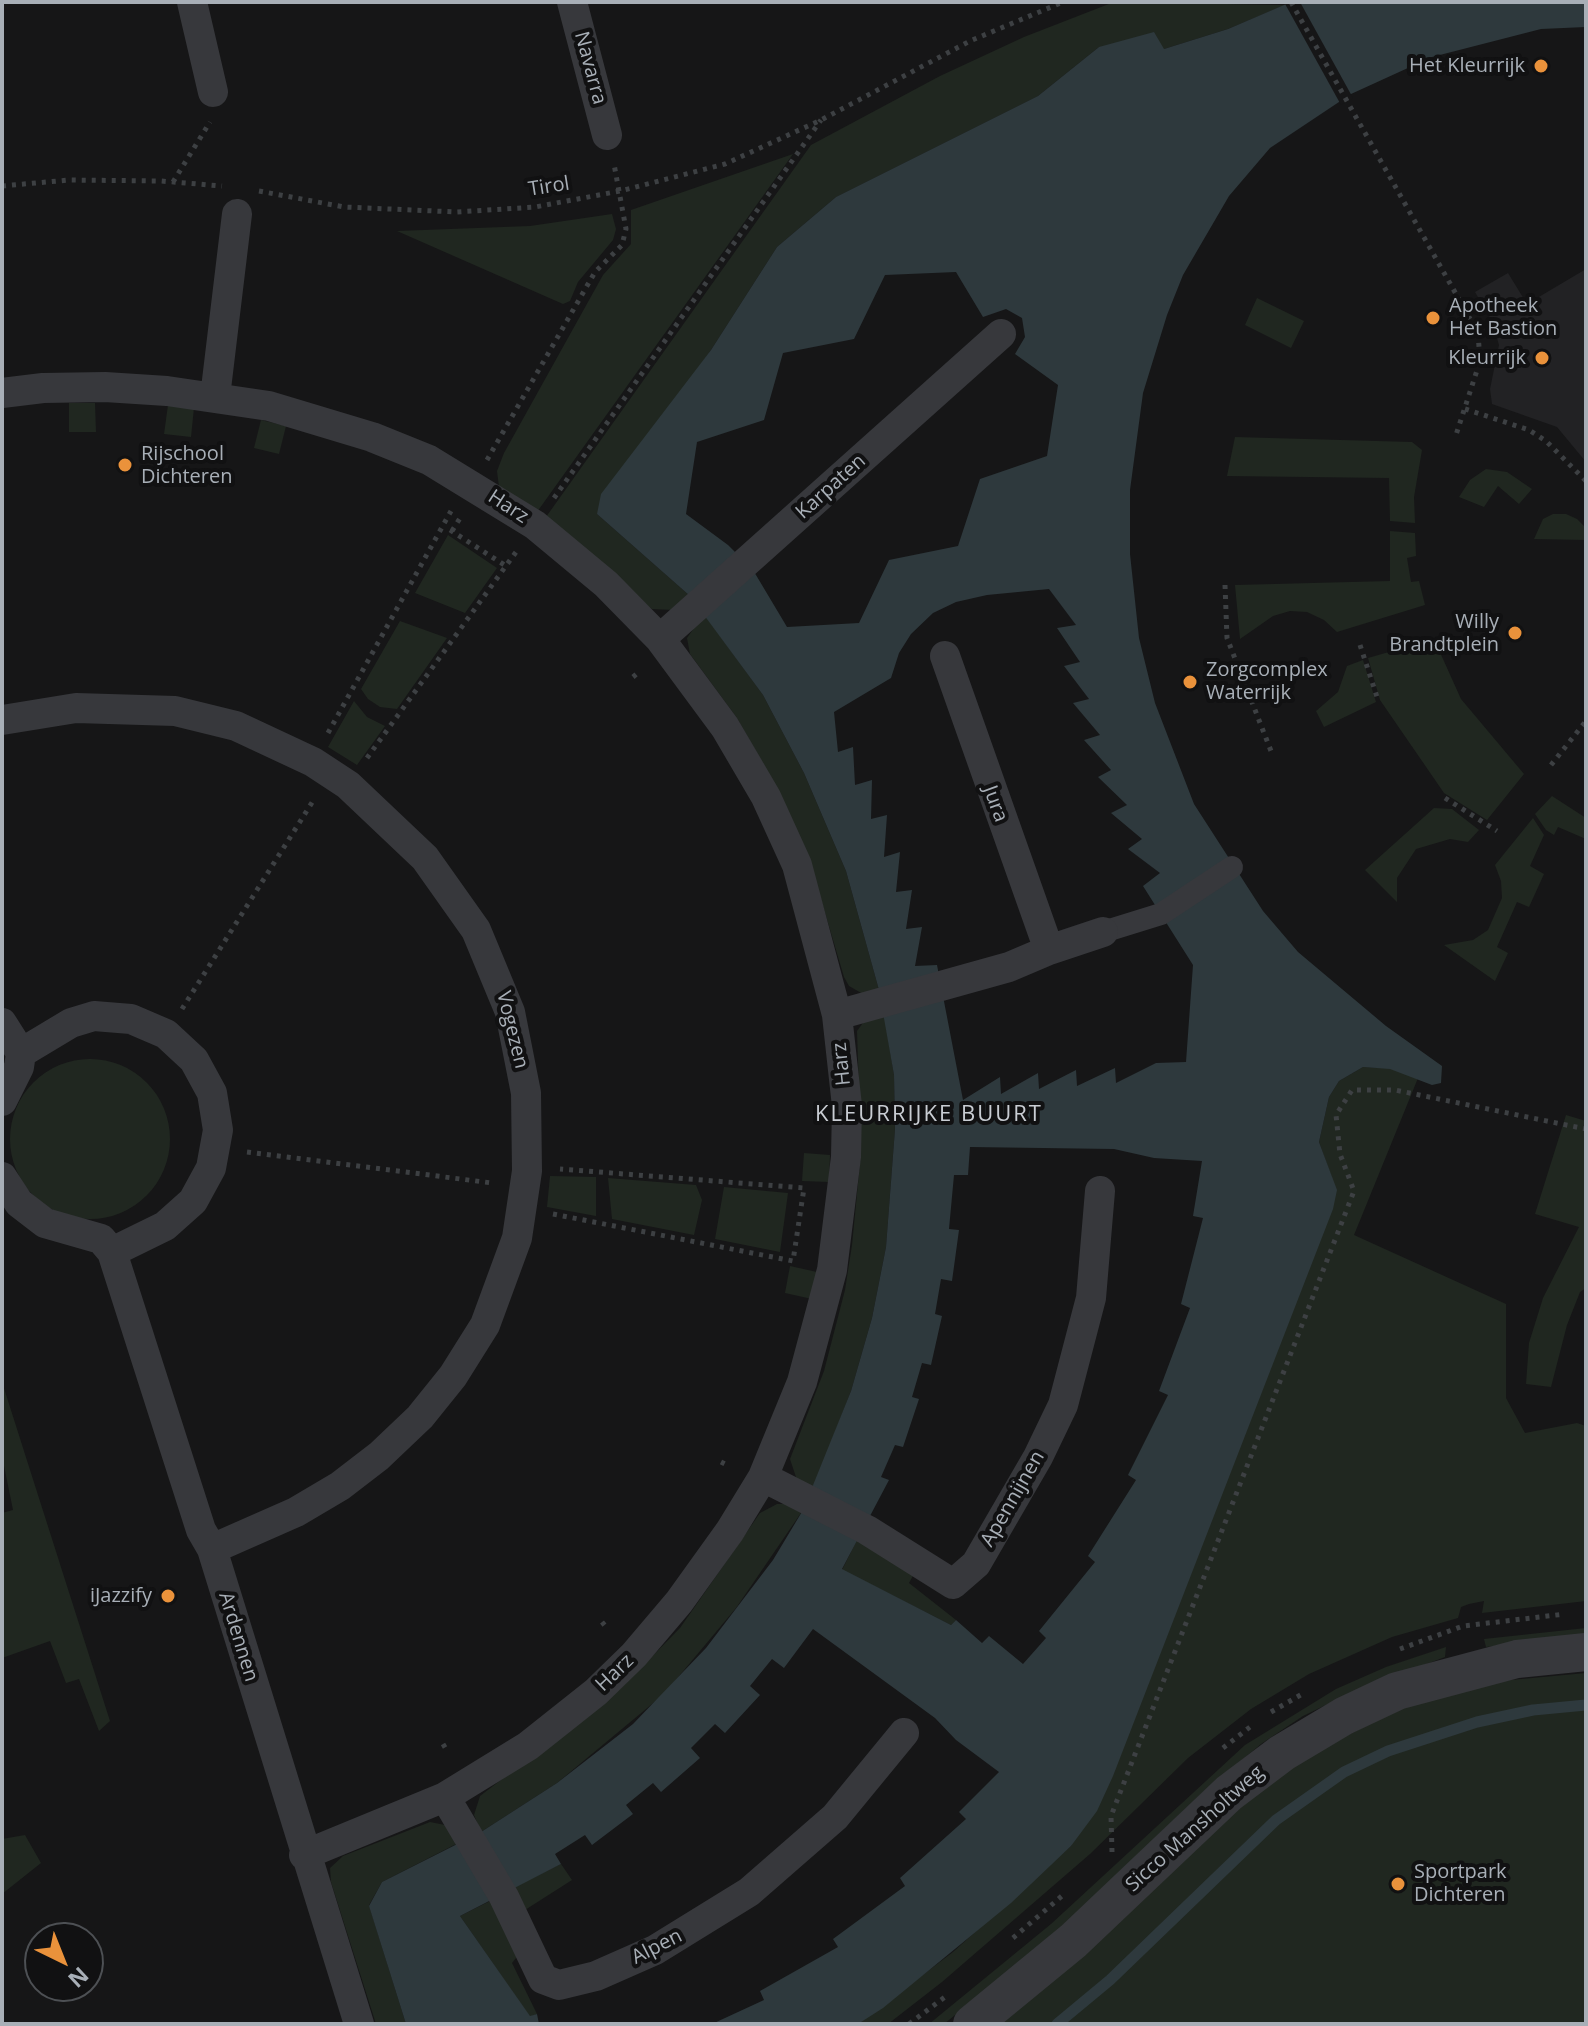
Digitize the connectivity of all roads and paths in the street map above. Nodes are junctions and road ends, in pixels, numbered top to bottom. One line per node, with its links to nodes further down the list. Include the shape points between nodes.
1 (192, 2): 5 (street)
2 (572, 2): 7 (street, Navarra)
3 (1063, 2): 6 (path, Tirol, via 970,41)
4 (1291, 2): 15 (path, via 1478,333 1480,361)
5 (213, 92): 8 (path, via 218,108)
6 (821, 120): 10 (path, Tirol, via 725,164); 20 (path)
7 (607, 135)
8 (173, 182): 9 (path, Tirol, via 69,180); 11 (path, Tirol)
9 (2, 186)
10 (620, 191): 11 (path, Tirol, via 535,207 457,212); 18 (path, via 626,229 622,245 595,272)
11 (239, 197): 14 (street)
12 (1001, 334): 25 (street, Karpaten)
13 (2, 393): 14 (street, Harz, via 105,387)
14 (215, 397): 18 (street, Harz, via 269,406 372,437)
15 (1465, 409): 16 (path); 17 (path, via 1529,430)
16 (1456, 435)
17 (1586, 481)
18 (473, 485): 20 (street, Harz)
19 (452, 510): 21 (path)
20 (535, 525): 25 (street, Harz, via 606,584)
21 (443, 526): 23 (path); 35 (path)
22 (515, 554): 23 (path)
23 (506, 566): 35 (path)
24 (1225, 585): 33 (path, via 1227,638)
25 (660, 639): 41 (street, Harz, via 725,727 766,797 797,865)
26 (1360, 645): 30 (path)
27 (945, 656): 40 (street, Jura)
28 (639, 672): 29 (path)
29 (633, 677)
30 (1378, 700)
31 (2, 720): 35 (street, Vogezen, via 76,708 175,711 236,726)
32 (1586, 721): 34 (path)
33 (1271, 751)
34 (1551, 765)
35 (331, 774): 43 (path); 49 (street, Vogezen, via 425,858 476,930 496,971 526,1093)
36 (1445, 798): 37 (path)
37 (1497, 831)
38 (1232, 867): 39 (street, via 1161,914)
39 (1103, 932): 40 (street)
40 (1049, 950): 41 (street, via 1009,967)
41 (837, 1015): 52 (street, Harz, via 847,1106 832,1270 802,1382)
42 (2, 1023): 44 (street)
43 (166, 1034): 44 (street, via 131,1019 94,1016 71,1023); 47 (street, via 194,1060 212,1093)
44 (21, 1053): 45 (street)
45 (2, 1101)
46 (1586, 1129): 57 (path, via 1395,1090 1352,1090 1336,1115 1340,1154 1354,1191 1111,1816)
47 (215, 1148): 49 (path); 51 (street, via 193,1201 165,1226)
48 (2, 1177): 51 (street, via 19,1203 45,1223 101,1239)
49 (525, 1187): 49 (path, via 804,1188 793,1261); 53 (street, Vogezen, via 503,1284 485,1325 420,1417 340,1486)
50 (1100, 1191): 52 (street, Apennijnen, via 1091,1298 1063,1405 976,1564 953,1584 867,1530)
51 (112, 1252): 53 (street, Ardennen, via 201,1530)
52 (763, 1477): 56 (street, Harz, via 679,1602 634,1655 528,1746)
53 (212, 1549): 58 (street, Ardennen)
54 (1586, 1652): 60 (street, Sicco Mansholtweg, via 1517,1659 1397,1691 1282,1753 1229,1793 1073,1941)
55 (904, 1733): 56 (street, Alpen, via 835,1817 749,1892 655,1950 596,1976 559,1985 543,1979 504,1897)
56 (445, 1797): 58 (street, Harz)
57 (1112, 1852)
58 (304, 1855): 59 (street, Ardennen)
59 (359, 2024)
60 (972, 2024)

